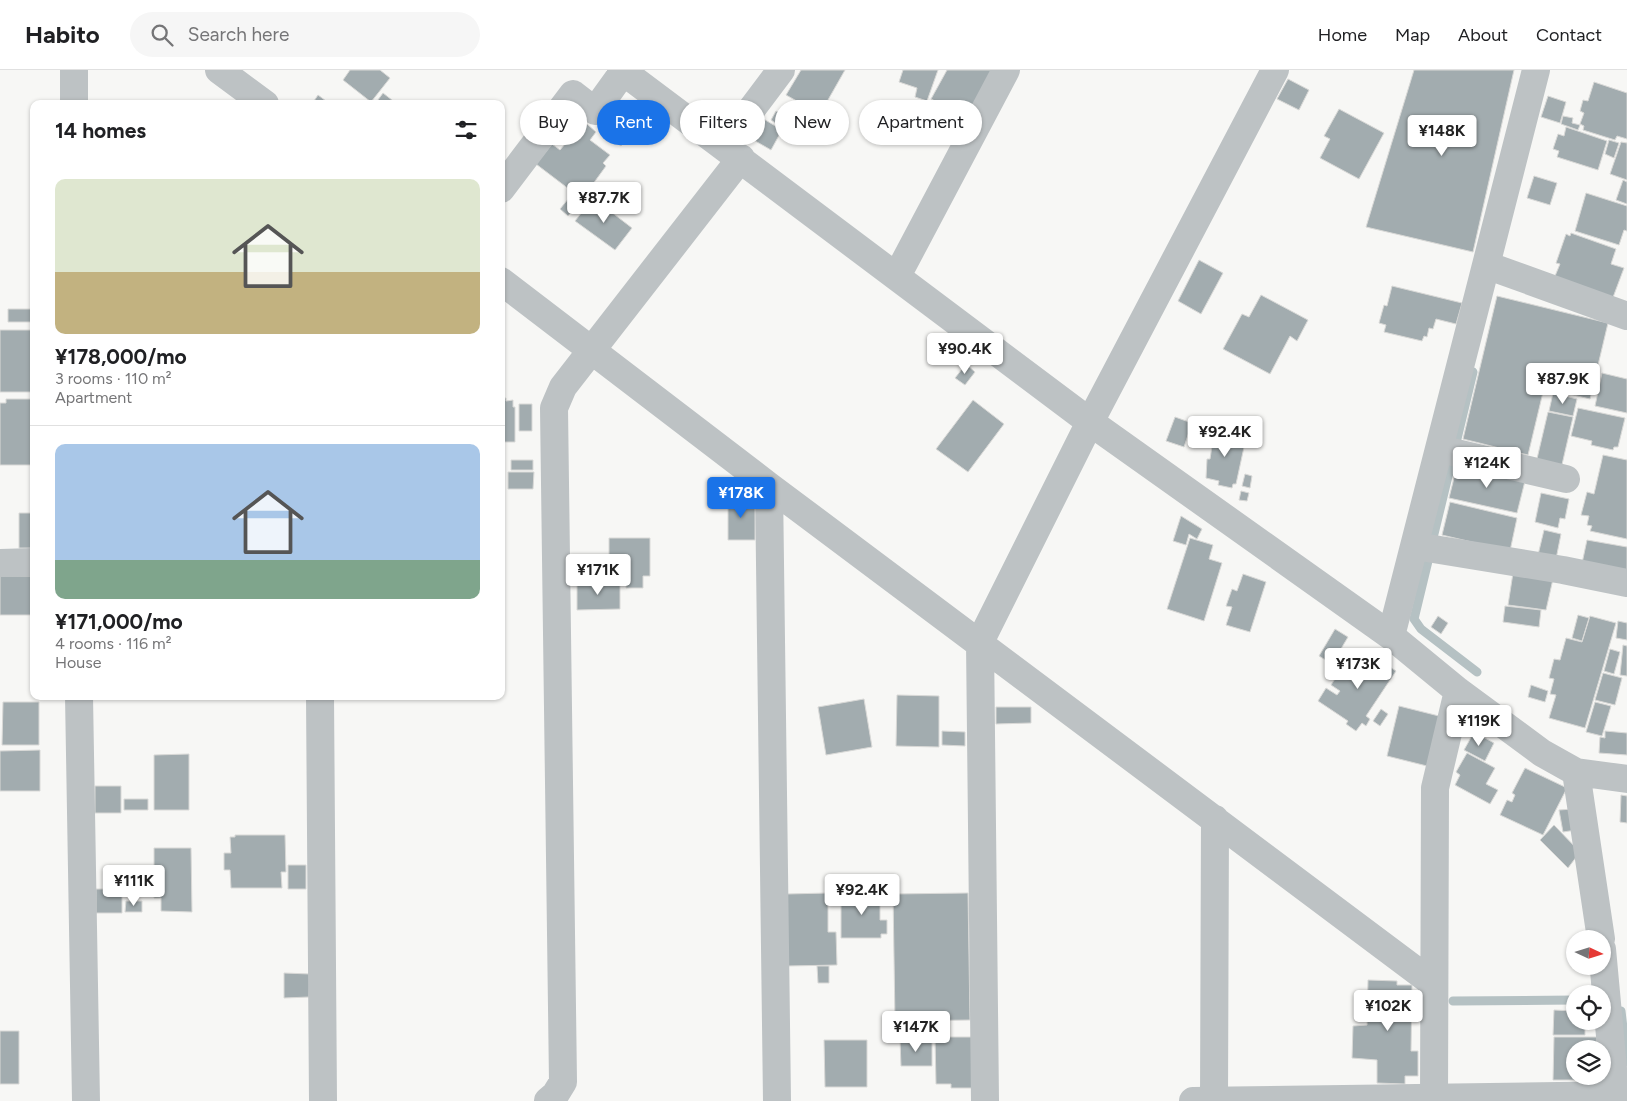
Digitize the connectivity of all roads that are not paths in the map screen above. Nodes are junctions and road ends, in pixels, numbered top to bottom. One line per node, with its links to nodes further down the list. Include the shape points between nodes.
1 (74, 70): 8 (street)
2 (219, 70): 9 (street)
3 (781, 70): 10 (street)
4 (1006, 70): 13 (street)
5 (1275, 70): 17 (street)
6 (1536, 70): 12 (street)
7 (622, 71): 10 (street); 11 (street, via 595,111 573,94)
8 (74, 100)
9 (259, 100)
10 (732, 152): 13 (street); 16 (street)
11 (505, 184)
12 (1486, 265): 15 (street); 18 (street)
13 (897, 276): 17 (street)
14 (505, 284): 16 (street)
15 (1627, 316)
16 (592, 349): 20 (street); 37 (street, via 563,387 554,408 563,1082)
17 (1090, 422): 25 (street); 26 (street)
18 (1440, 449): 19 (street); 21 (street)
19 (1566, 479)
20 (769, 486): 26 (street); 41 (street)
21 (1415, 546): 24 (street); 25 (street)
22 (30, 562): 23 (street)
23 (0, 563)
24 (1627, 583)
25 (1391, 636): 27 (street)
26 (980, 642): 32 (street); 42 (street)
27 (1458, 691): 30 (street, via 1542,753); 35 (street, via 1435,788)
28 (79, 700): 39 (street)
29 (320, 700): 40 (street)
30 (1576, 772): 31 (street); 33 (street)
31 (1627, 779)
32 (1215, 819): 35 (street); 44 (street)
33 (1600, 930)
34 (1605, 975): 36 (street)
35 (1434, 984): 38 (street)
36 (1619, 1097): 38 (street)
37 (556, 1099)
38 (1434, 1099): 44 (street)
39 (86, 1101)
40 (323, 1101)
41 (778, 1101)
42 (984, 1101)
43 (1193, 1101): 44 (street)
44 (1214, 1101)

